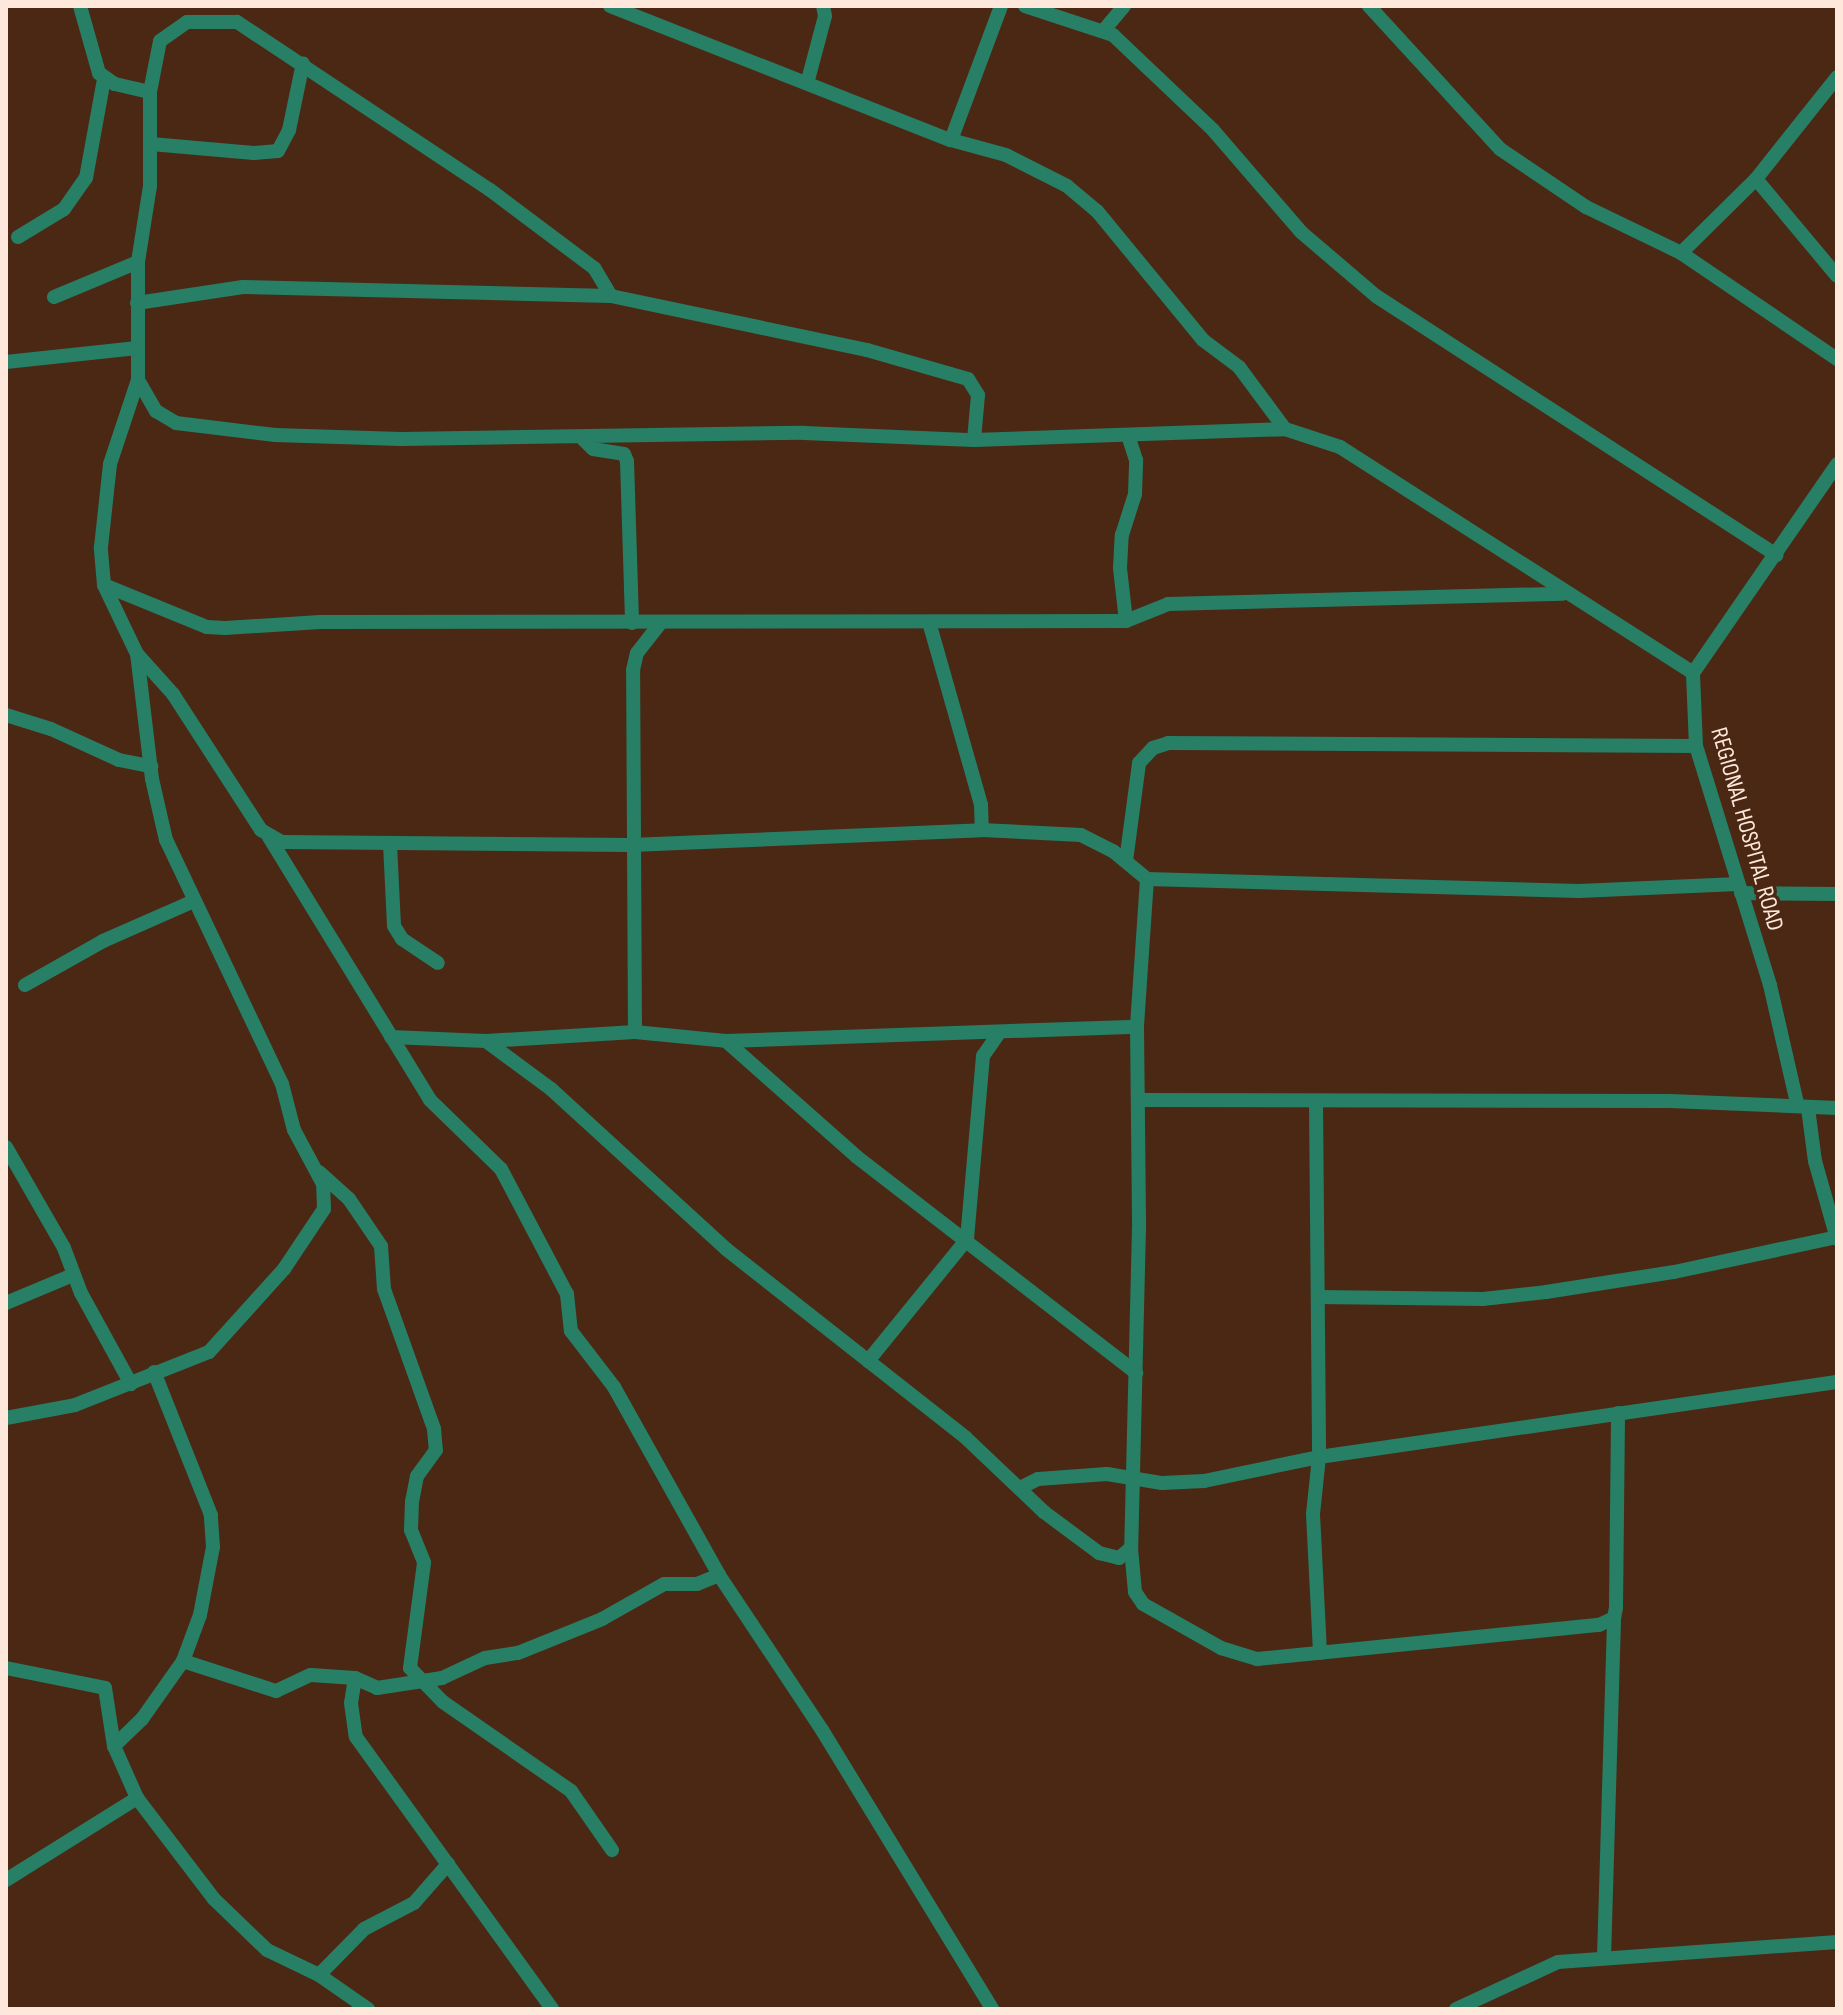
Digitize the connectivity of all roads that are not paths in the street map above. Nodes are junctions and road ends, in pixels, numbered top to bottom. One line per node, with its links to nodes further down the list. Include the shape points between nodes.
1 (80, 6): 11 (street, via 92,60)
2 (610, 6): 12 (street)
3 (823, 6): 12 (street)
4 (1001, 6): 14 (street)
5 (1025, 6): 8 (street)
6 (1124, 6): 8 (street)
7 (1369, 6): 18 (street, via 1500,149 1586,207)
8 (1104, 30): 33 (street, via 1138,54 1301,232 1376,296)
9 (303, 63): 13 (street, via 237,22 202,19 178,26 160,41); 15 (street, via 289,130 278,151); 21 (street, via 594,268)
10 (1837, 77): 16 (street)
11 (104, 79): 13 (street); 17 (street, via 86,178 64,209)
12 (808, 80): 14 (street)
13 (150, 92): 15 (street)
14 (951, 140): 28 (street, via 1006,155 1085,197 1203,340 1239,367)
15 (151, 144): 19 (street)
16 (1756, 179): 18 (street); 20 (street)
17 (18, 237)
18 (1681, 253): 25 (street)
19 (138, 262): 22 (street); 23 (street)
20 (1837, 276)
21 (611, 296): 23 (street, via 243,287); 31 (street, via 867,350 968,379 978,395)
22 (54, 297)
23 (137, 303): 24 (street)
24 (137, 348): 26 (street); 27 (street)
25 (1837, 359)
26 (6, 362)
27 (138, 380): 30 (street, via 156,411 176,423 227,431); 34 (street, via 110,464 101,547)
28 (1285, 429): 29 (street); 35 (street, via 1340,447)
29 (1128, 435): 31 (street); 36 (street, via 1136,460 1135,494 1120,557)
30 (583, 439): 31 (street, via 804,433); 38 (street, via 593,449 624,454 627,461)
31 (974, 440)
32 (1837, 464): 33 (street)
33 (1777, 555): 41 (street)
34 (104, 585): 38 (street, via 198,624 225,628 320,622); 40 (street)
35 (1563, 594): 36 (street, via 1168,604); 41 (street)
36 (1126, 621): 37 (street)
37 (929, 622): 39 (street); 45 (street, via 981,805)
38 (632, 623): 39 (street)
39 (660, 624): 48 (street, via 637,653 633,670 636,802)
40 (137, 654): 44 (street); 46 (street, via 173,694)
41 (1693, 673): 43 (street, REGIONAL HOSPITAL ROAD)
42 (6, 715): 44 (street, via 119,760)
43 (1696, 746): 49 (street, via 1168,743 1153,748 1139,763); 51 (street, REGIONAL HOSPITAL ROAD)
44 (151, 766): 53 (street, via 166,840)
45 (982, 830): 48 (street); 49 (street, via 1067,832 1099,842)
46 (269, 836): 47 (street, via 282,842); 59 (street)
47 (390, 844): 48 (street); 54 (street, via 394,926 402,939)
48 (631, 845): 57 (street)
49 (1126, 861): 50 (street)
50 (1147, 879): 51 (street, via 1579,891); 56 (street)
51 (1740, 888): 52 (street); 64 (street, REGIONAL HOSPITAL ROAD)
52 (1837, 894)
53 (194, 901): 55 (street, via 103,941); 67 (street, via 282,1084 294,1130)
54 (438, 963)
55 (25, 985)
56 (1137, 1027): 58 (street); 62 (street)
57 (635, 1032): 60 (street); 61 (street)
58 (999, 1033): 61 (street); 69 (street, via 983,1056)
59 (391, 1037): 60 (street); 84 (street, via 430,1100 505,1176 567,1294 571,1331 614,1387)
60 (486, 1041): 73 (street, via 551,1089 726,1249)
61 (726, 1041): 69 (street, via 857,1157)
62 (1139, 1100): 63 (street); 75 (street)
63 (1316, 1101): 64 (street); 71 (street)
64 (1803, 1106): 65 (street); 68 (street, REGIONAL HOSPITAL ROAD)
65 (1837, 1108)
66 (6, 1147): 70 (street, via 64,1248)
67 (318, 1171): 74 (street, via 324,1209 249,1312 209,1352); 90 (street, via 349,1199 381,1246 384,1289 434,1429 436,1450 417,1476 412,1501 411,1530 424,1563 408,1657)
68 (1837, 1238): 71 (street, via 1546,1292 1483,1299)
69 (967, 1239): 73 (street); 75 (street)
70 (73, 1275): 72 (street); 77 (street)
71 (1318, 1297): 80 (street)
72 (6, 1303)
73 (868, 1361): 82 (street)
74 (154, 1372): 77 (street); 87 (street, via 214,1525 200,1615)
75 (1136, 1373): 81 (street)
76 (1837, 1382): 78 (street)
77 (131, 1384): 79 (street, via 75,1405)
78 (1618, 1413): 80 (street); 85 (street)
79 (6, 1418)
80 (1319, 1457): 81 (street, via 1204,1481); 86 (street, via 1313,1514)
81 (1134, 1481): 82 (street, via 1107,1474 1058,1476); 83 (street)
82 (1020, 1488): 83 (street, via 1099,1553 1119,1558)
83 (1131, 1548): 86 (street, via 1135,1592 1143,1604 1178,1627 1257,1659)
84 (719, 1575): 90 (street, via 697,1584 664,1584 602,1619 525,1650 485,1658 442,1678); 101 (street, via 822,1730)
85 (1614, 1618): 86 (street, via 1572,1630); 97 (street)
86 (1320, 1653)
87 (183, 1661): 89 (street, via 276,1691 311,1675); 91 (street, via 142,1719)
88 (6, 1668): 91 (street, via 105,1688)
89 (355, 1678): 90 (street, via 377,1688); 94 (street, via 351,1703 356,1737)
90 (419, 1680): 93 (street, via 563,1783 588,1809)
91 (114, 1746): 92 (street)
92 (137, 1798): 95 (street); 98 (street, via 214,1899 267,1950)
93 (612, 1850)
94 (448, 1864): 98 (street, via 414,1903 364,1929); 100 (street)
95 (6, 1880)
96 (1837, 1942): 97 (street)
97 (1604, 1958): 102 (street, via 1532,1970)
98 (319, 1975): 99 (street)
99 (368, 2009)
100 (552, 2009)
101 (992, 2009)
102 (1456, 2009)

